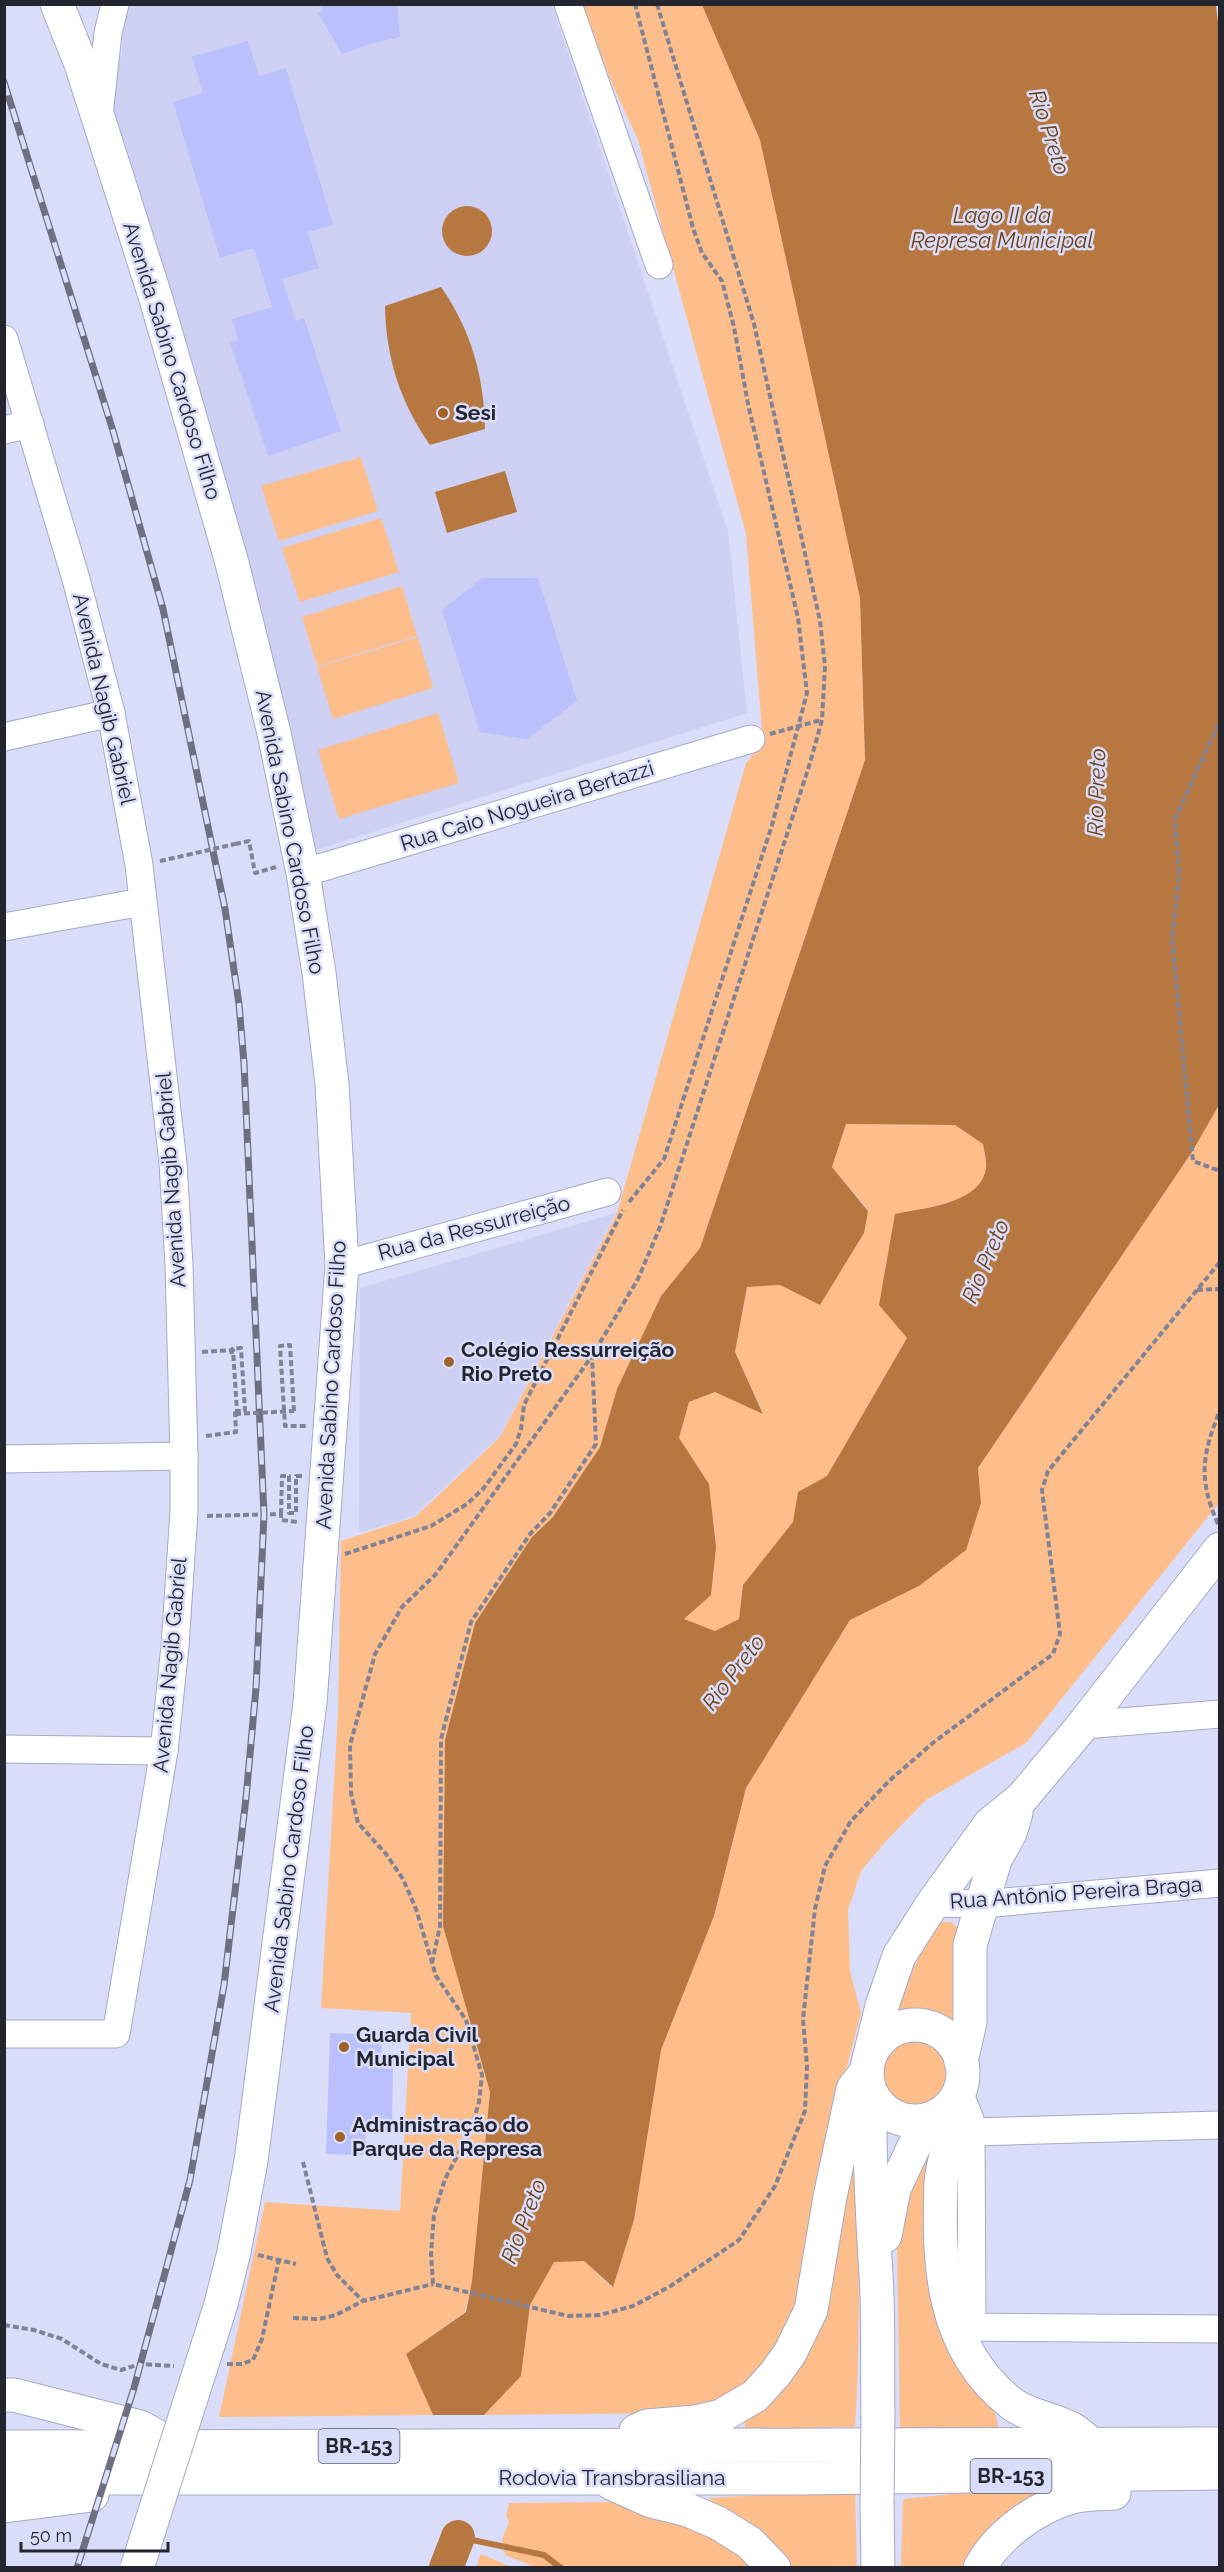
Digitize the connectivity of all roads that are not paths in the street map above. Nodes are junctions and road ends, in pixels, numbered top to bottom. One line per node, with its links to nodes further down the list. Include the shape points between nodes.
1 (57, 4): 5 (main road, Avenida Sabino Cardoso Filho)
2 (100, 4): 5 (street)
3 (115, 4): 6 (street)
4 (568, 4): 7 (street)
5 (81, 64): 6 (main road, Avenida Sabino Cardoso Filho)
6 (98, 119): 13 (main road, Avenida Sabino Cardoso Filho, via 156,299 232,563)
7 (659, 265)
8 (4, 339): 9 (street, Avenida Nagib Gabriel)
9 (17, 427): 10 (street, Avenida Nagib Gabriel, via 76,579)
10 (111, 713): 11 (street); 14 (street, Avenida Nagib Gabriel, via 139,865)
11 (4, 737)
12 (751, 739): 13 (street, Rua Caio Nogueira Bertazzi)
13 (303, 873): 17 (main road, Avenida Sabino Cardoso Filho, via 332,1084)
14 (142, 902): 15 (street); 18 (street, Avenida Nagib Gabriel, via 173,1163)
15 (4, 927)
16 (607, 1192): 17 (street, Rua da Ressurreição)
17 (342, 1264): 48 (main road, Avenida Sabino Cardoso Filho, bridge, via 310,1703 251,2161 221,2304)
18 (184, 1456): 19 (street); 24 (street, Avenida Nagib Gabriel, via 175,1646)
19 (4, 1459)
20 (1220, 1549): 22 (main road)
21 (1220, 1714): 22 (street)
22 (1083, 1725): 25 (main road)
23 (4, 1749): 24 (street)
24 (164, 1751): 29 (street, Avenida Nagib Gabriel, via 116,2034)
25 (1022, 1798): 27 (main road, via 990,1824); 28 (main road, via 995,1860)
26 (1220, 1883): 28 (street, Rua Antônio Pereira Braga)
27 (933, 1903): 28 (street, Rua Antônio Pereira Braga); 30 (main road, via 899,1956 882,2006)
28 (982, 1904): 31 (main road, via 970,1945 970,2022)
29 (4, 2034)
30 (869, 2072): 31 (main road, via 878,2104 902,2120 917,2121); 31 (main road, via 878,2042 889,2032 903,2026 933,2028 956,2048); 34 (main road, via 871,2218); 42 (main road, via 853,2089 811,2310 776,2374 755,2396 721,2416 647,2426)
31 (951, 2094): 33 (street, via 970,2119); 34 (main road, via 917,2140 894,2189); 35 (main road, via 941,2180 942,2259 946,2296)
32 (1220, 2125): 33 (street)
33 (971, 2132): 35 (street)
34 (876, 2275): 50 (main road, bridge)
35 (964, 2327): 36 (street); 39 (main road, via 973,2364 990,2384 1013,2405 1071,2428)
36 (1220, 2329)
37 (4, 2395): 40 (main road, via 140,2427)
38 (1220, 2444): 39 (main road, Rodovia Transbrasiliana / BR-153)
39 (1092, 2445): 42 (main road, Rodovia Transbrasiliana / BR-153)
40 (177, 2446): 41 (main road, Rodovia Transbrasiliana / BR-153); 42 (main road, Rodovia Transbrasiliana / BR-153)
41 (4, 2447)
42 (601, 2462): 44 (main road, Rodovia Transbrasiliana / BR-153, via 802,2478); 46 (main road, Rodovia Transbrasiliana / BR-153); 49 (main road, via 641,2497 718,2523 750,2543)
43 (1220, 2473): 44 (main road, Rodovia Transbrasiliana / BR-153)
44 (1171, 2474): 51 (main road, via 1152,2489 1072,2497 1033,2515 1001,2540)
45 (4, 2478): 46 (main road, Rodovia Transbrasiliana / BR-153)
46 (140, 2478): 47 (main road, via 104,2494)
47 (4, 2506)
48 (137, 2568)
49 (774, 2568)
50 (878, 2568)
51 (980, 2568)

